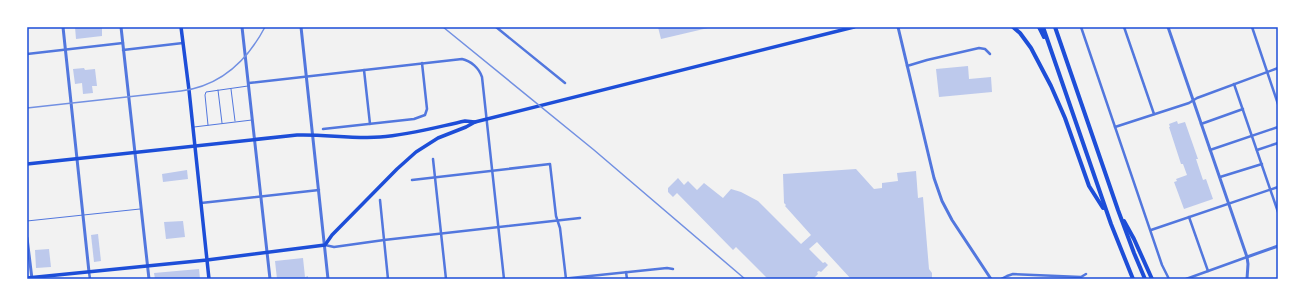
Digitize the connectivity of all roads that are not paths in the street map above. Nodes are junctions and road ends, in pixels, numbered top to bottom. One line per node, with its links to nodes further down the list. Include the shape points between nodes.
1 (63, 27): 19 (street)
2 (121, 27): 17 (street)
3 (181, 27): 18 (main road)
4 (242, 27): 30 (street)
5 (302, 27): 29 (street)
6 (496, 27): 31 (street)
7 (854, 27): 41 (main road)
8 (898, 27): 25 (street)
9 (1013, 27): 76 (highway, via 1030,48 1051,86 1090,186)
10 (1039, 27): 23 (highway)
11 (1043, 27): 23 (highway)
12 (1056, 27): 74 (highway)
13 (1081, 27): 47 (street)
14 (1124, 27): 38 (street)
15 (1168, 27): 35 (street)
16 (1252, 27): 28 (street)
17 (123, 43): 19 (street); 20 (street)
18 (184, 43): 20 (street); 46 (main road)
19 (65, 49): 21 (street); 58 (street)
20 (123, 50): 57 (street)
21 (27, 54)
22 (990, 54): 25 (street, via 979,48)
23 (1053, 54): 76 (highway)
24 (422, 63): 27 (street); 43 (street, via 426,115 414,119); 62 (street, via 462,59 480,72)
25 (907, 66): 112 (street, via 932,171 942,200 955,226)
26 (1278, 68): 28 (street)
27 (364, 70): 29 (street); 43 (street)
28 (1267, 72): 32 (street); 36 (street)
29 (307, 76): 30 (street); 50 (street)
30 (249, 84): 33 (lane); 39 (street)
31 (565, 84)
32 (1234, 84): 35 (street); 37 (street)
33 (231, 88): 34 (lane); 40 (lane)
34 (218, 90): 42 (lane); 45 (lane, via 205,93)
35 (1193, 100): 38 (street); 44 (street)
36 (1278, 104)
37 (1243, 109): 44 (street); 51 (street)
38 (1154, 114): 47 (street)
39 (253, 120): 40 (lane); 52 (street)
40 (235, 122): 42 (lane)
41 (475, 122): 50 (main road, via 466,121 379,137); 87 (main road, via 438,138 412,155)
42 (222, 124): 45 (lane)
43 (370, 124): 49 (street)
44 (1201, 124): 55 (street)
45 (208, 125): 46 (lane)
46 (193, 127): 54 (main road)
47 (1115, 127): 83 (street)
48 (1278, 127): 51 (street)
49 (323, 129)
50 (313, 134): 52 (main road); 67 (street)
51 (1252, 136): 55 (street); 56 (street)
52 (255, 140): 54 (main road); 69 (street)
53 (1278, 144): 56 (street)
54 (195, 146): 57 (main road); 71 (main road)
55 (1210, 150): 64 (street)
56 (1257, 150): 61 (street)
57 (135, 153): 58 (main road); 73 (street)
58 (77, 159): 60 (main road); 77 (street)
59 (433, 159): 63 (street)
60 (27, 164)
61 (1262, 164): 64 (street); 68 (street)
62 (492, 170): 63 (street); 81 (street, via 550,164); 82 (street)
63 (435, 176): 65 (street); 84 (street)
64 (1220, 177): 72 (street)
65 (412, 180)
66 (1278, 187): 68 (street)
67 (319, 190): 69 (street); 87 (street)
68 (1270, 190): 72 (street); 75 (street)
69 (261, 196): 71 (street); 89 (street)
70 (380, 200): 86 (street)
71 (201, 203): 91 (main road)
72 (1229, 204): 78 (street); 90 (street)
73 (141, 209): 77 (lane); 92 (street)
74 (1118, 210): 116 (highway); 117 (highway)
75 (1278, 212)
76 (1108, 214): 115 (highway)
77 (83, 215): 80 (lane); 95 (street)
78 (1189, 217): 83 (street); 94 (street)
79 (580, 218): 81 (street)
80 (27, 221)
81 (558, 221): 82 (street); 110 (street)
82 (498, 228): 84 (street); 108 (street)
83 (1150, 230): 118 (street)
84 (441, 234): 86 (street); 107 (street)
85 (27, 238): 99 (street)
86 (384, 240): 87 (street, via 334,247); 106 (street)
87 (325, 245): 89 (main road); 105 (street)
88 (1278, 246): 90 (street)
89 (267, 253): 91 (main road); 104 (street)
90 (1247, 257): 94 (street); 120 (street)
91 (207, 260): 92 (main road); 103 (main road)
92 (147, 266): 95 (main road); 102 (street)
93 (673, 269): 96 (street)
94 (1208, 271): 119 (street)
95 (89, 272): 99 (main road); 101 (street)
96 (626, 272): 110 (street); 111 (street)
97 (1026, 274): 100 (street); 113 (street, via 1010,275); 114 (street)
98 (1086, 274): 100 (street)
99 (30, 278)
100 (1081, 278)
101 (90, 279)
102 (148, 279)
103 (209, 279)
104 (270, 279)
105 (328, 279)
106 (388, 279)
107 (446, 279)
108 (504, 279)
109 (562, 279): 110 (street)
110 (566, 279)
111 (626, 279)
112 (991, 279)
113 (1001, 279)
114 (1027, 279)
115 (1132, 279)
116 (1145, 279)
117 (1152, 279)
118 (1169, 279)
119 (1186, 279)
120 (1247, 279)

